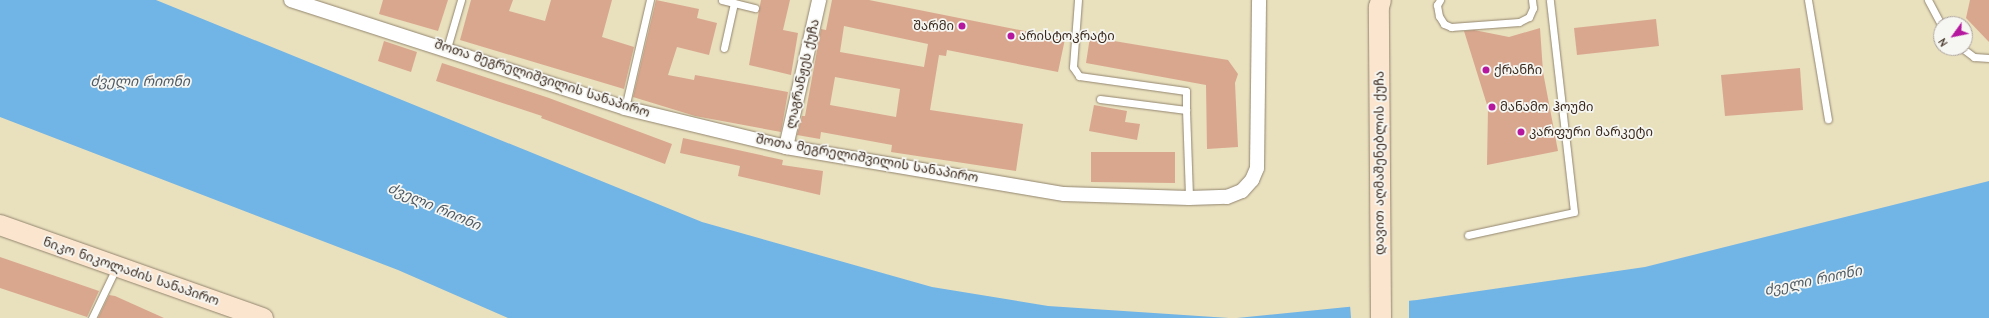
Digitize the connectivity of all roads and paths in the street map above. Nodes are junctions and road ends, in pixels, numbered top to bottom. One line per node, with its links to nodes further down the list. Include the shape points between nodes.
1 (291, 0): 13 (street, შოთა მეგრელიშვილის სანაპირო)
2 (461, 0): 18 (lane)
3 (650, 0): 23 (lane)
4 (722, 0): 15 (lane)
5 (819, 0): 26 (street, ლაგრანჟეს ქუჩა)
6 (1078, 0): 24 (lane, via 1073,67 1079,76 1186,91)
7 (1259, 0): 27 (street, შოთა მეგრელიშვილის სანაპირო, via 1257,168 1252,180 1242,191 1227,197)
8 (1440, 0): 9 (lane, via 1437,5 1439,16 1444,24 1451,27 1519,22 1529,16 1534,5)
9 (1532, 0)
10 (1550, 0): 29 (lane, via 1574,212)
11 (1808, 0): 25 (lane)
12 (1928, 0): 17 (lane)
13 (305, 2): 18 (street, შოთა მეგრელიშვილის სანაპირო)
14 (1379, 2): 33 (street, დავით აღმაშენებლის ქუჩა)
15 (734, 3): 16 (lane); 19 (lane)
16 (755, 8)
17 (1937, 16)
18 (447, 48): 23 (street, შოთა მეგრელიშვილის სანაპირო)
19 (724, 48)
20 (1973, 56): 21 (lane)
21 (1989, 58)
22 (1100, 99): 24 (lane)
23 (625, 108): 26 (street, შოთა მეგრელიშვილის სანაპირო)
24 (1186, 110): 27 (lane)
25 (1828, 119)
26 (786, 148): 27 (street, შოთა მეგრელიშვილის სანაპირო, via 1064,194)
27 (1190, 198)
28 (0, 225): 30 (street, ნიკო ნიკოლაძის სანაპირო)
29 (1468, 235)
30 (116, 267): 31 (lane); 32 (street, ნიკო ნიკოლაძის სანაპირო)
31 (92, 318)
32 (263, 318)
33 (1381, 318)

